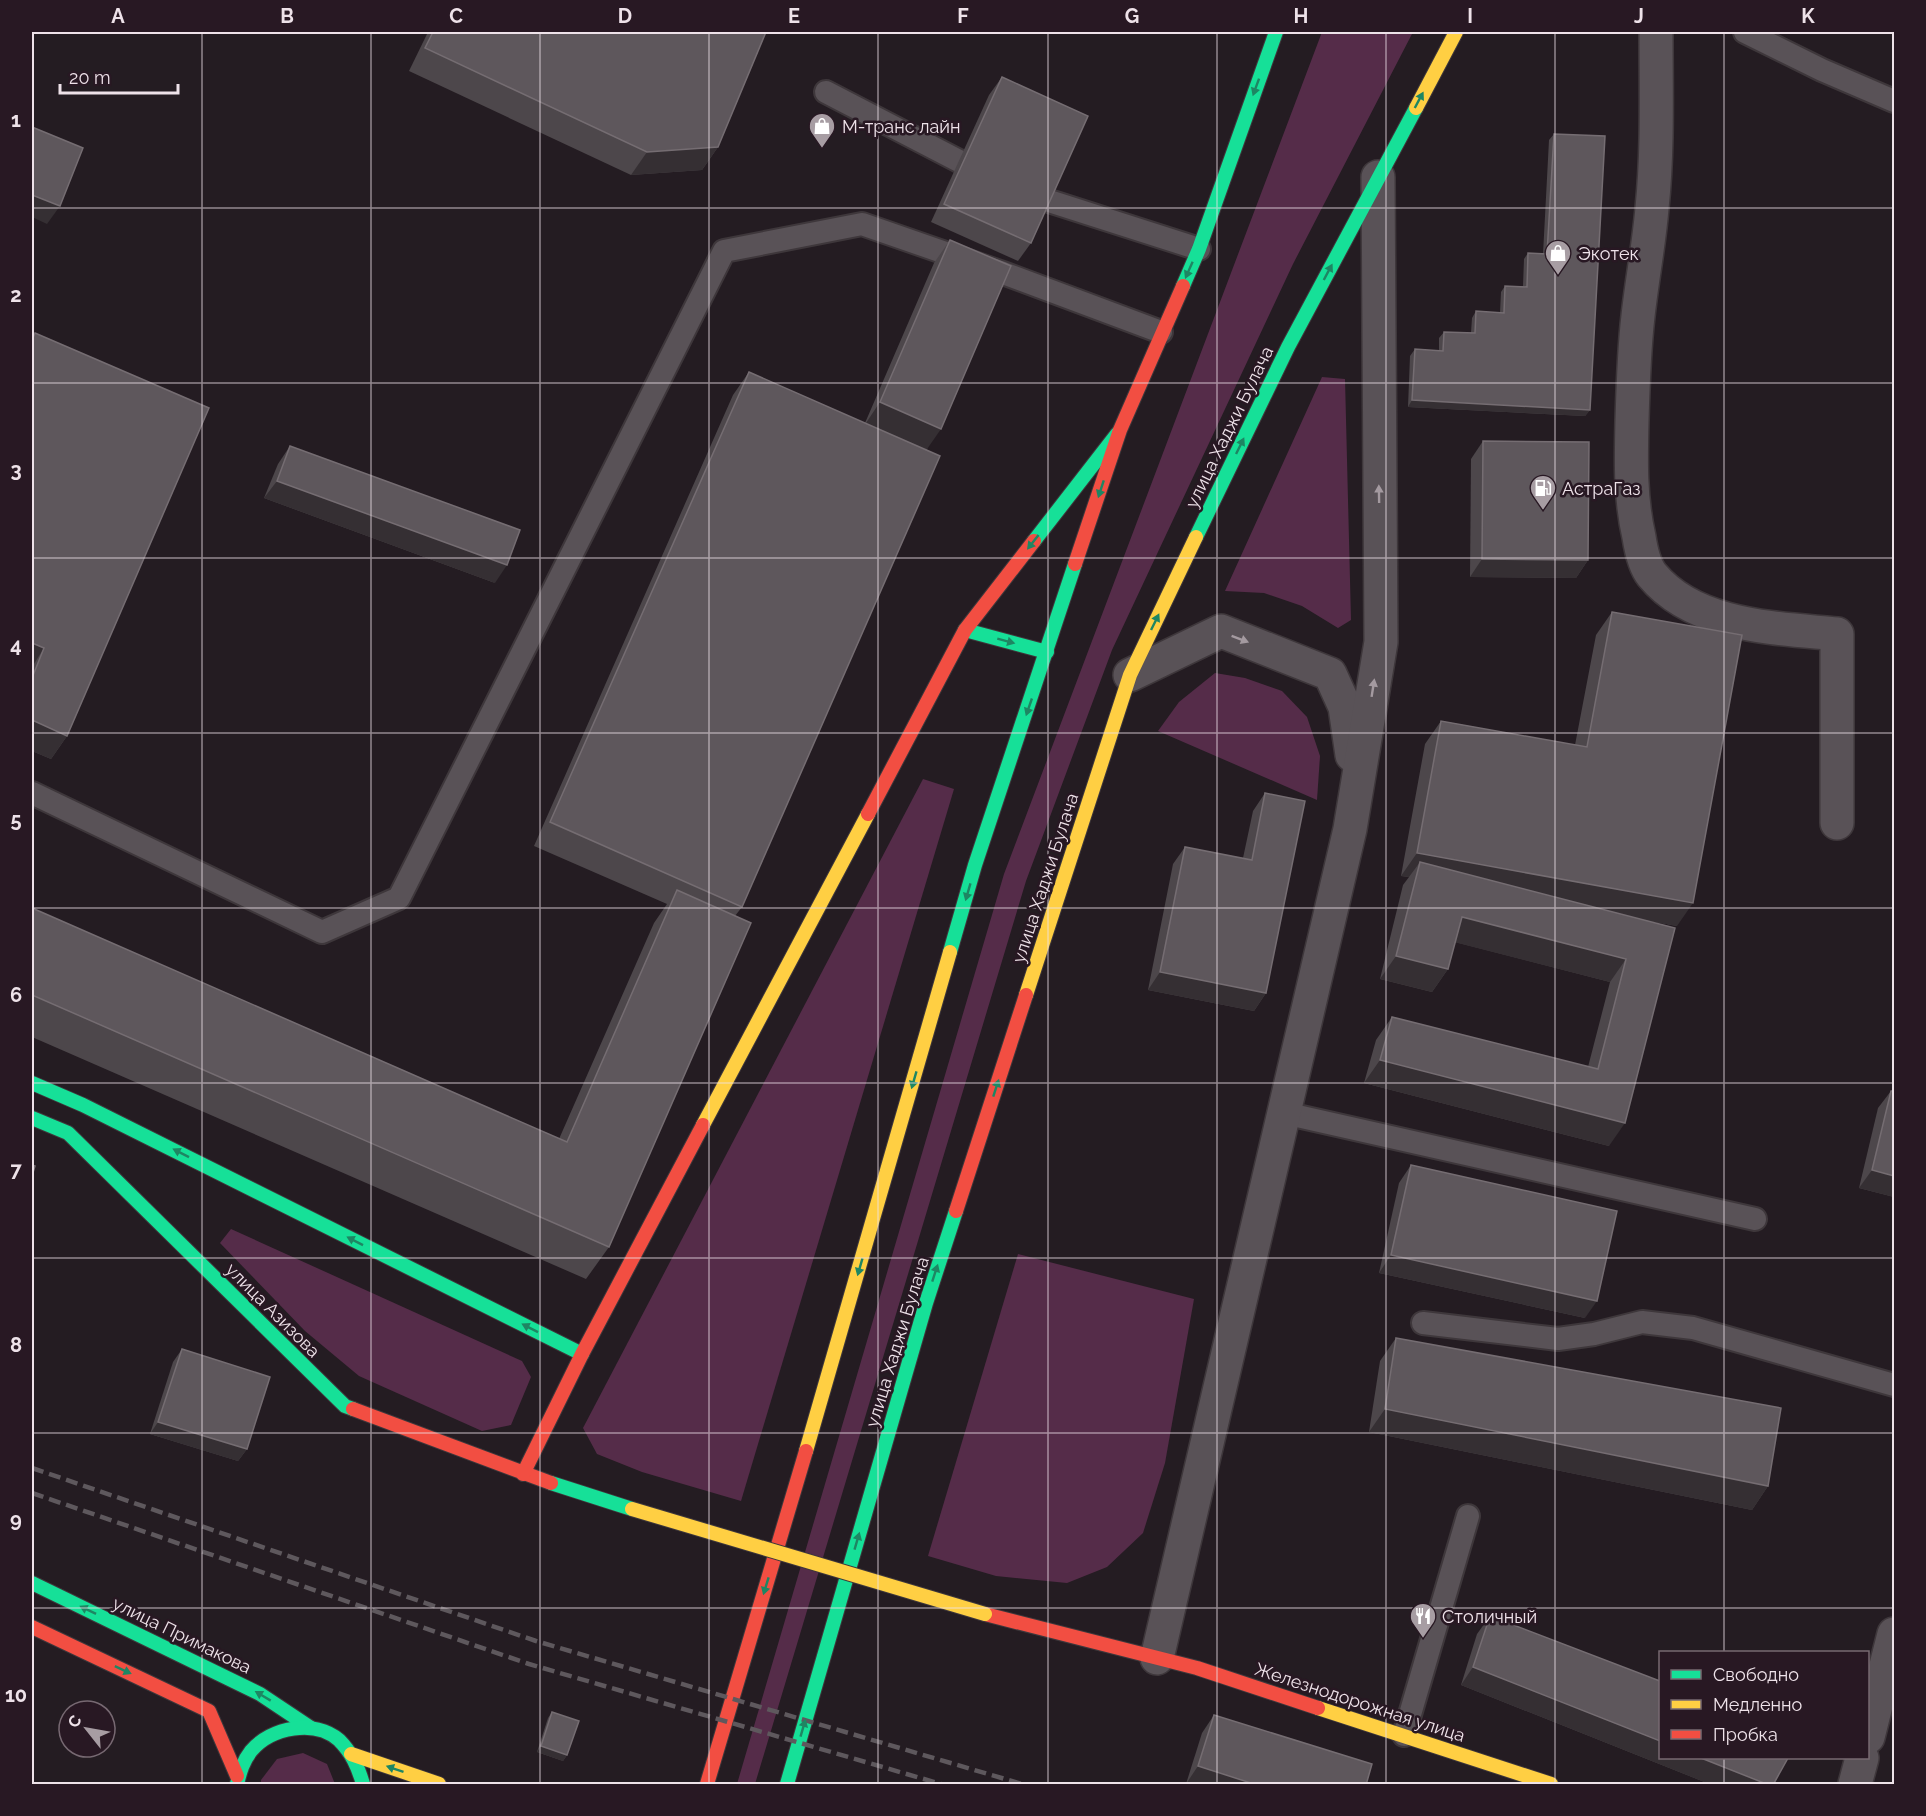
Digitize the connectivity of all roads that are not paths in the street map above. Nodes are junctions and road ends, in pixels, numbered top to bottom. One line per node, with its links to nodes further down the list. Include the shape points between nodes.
1 (1276, 32): 10 (main road, one-way to 10)
2 (1456, 32): 8 (main road, улица Хаджи Булача, one-way to 2)
3 (1656, 32): 17 (street, via 1656,161 1638,319 1630,465 1633,511 1643,556 1652,574 1671,592 1722,618 1837,634)
4 (1745, 32): 6 (lane)
5 (826, 92): 7 (lane)
6 (1894, 101)
7 (959, 161)
8 (1378, 177): 15 (main road, улица Хаджи Булача, one-way to 8, via 1288,347); 18 (street, one-way to 8, via 1381,642)
9 (1046, 200): 10 (lane)
10 (1199, 249): 11 (main road, one-way to 11)
11 (1161, 332): 12 (main road); 16 (lane, via 862,224 724,251 399,898 322,932)
12 (1120, 430): 13 (main road, one-way to 13); 14 (main road, one-way to 14)
13 (965, 630): 14 (main road, one-way to 14); 25 (main road)
14 (1047, 651): 42 (main road, one-way to 42, via 975,865)
15 (1130, 675): 18 (street, one-way to 18, via 1221,632 1330,674 1345,707 1353,761); 43 (main road, улица Хаджи Булача, one-way to 15, via 926,1303)
16 (32, 793)
17 (1837, 823)
18 (1350, 829): 20 (street)
19 (32, 1083): 22 (main road, улица Азизова)
20 (1284, 1113): 23 (lane); 33 (street)
21 (32, 1118): 22 (main road, улица Азизова)
22 (76, 1119): 25 (main road, улица Азизова, one-way to 22); 27 (main road, улица Азизова, via 345,1406)
23 (1755, 1220)
24 (1423, 1323): 26 (lane, via 1558,1339 1642,1322 1693,1328)
25 (582, 1354): 27 (main road)
26 (1894, 1385)
27 (523, 1474): 30 (main road, улица Азизова, bridge)
28 (1468, 1516): 36 (lane)
29 (32, 1583): 34 (main road, улица Примакова, one-way to 29, via 260,1694)
30 (985, 1614): 33 (main road, Железнодорожная улица)
31 (32, 1628): 39 (main road, one-way to 39, via 209,1711)
32 (1894, 1634): 35 (street)
33 (1157, 1658): 36 (main road, Железнодорожная улица)
34 (311, 1728): 37 (main road, улица Примакова, via 327,1733); 39 (main road, via 292,1727 257,1743 244,1757)
35 (1869, 1733)
36 (1404, 1735): 44 (main road, Железнодорожная улица)
37 (351, 1754): 40 (main road); 41 (main road, one-way to 37)
38 (1862, 1759): 45 (street)
39 (237, 1780)
40 (363, 1785)
41 (440, 1785)
42 (707, 1785)
43 (787, 1785)
44 (1551, 1785)
45 (1855, 1785)

